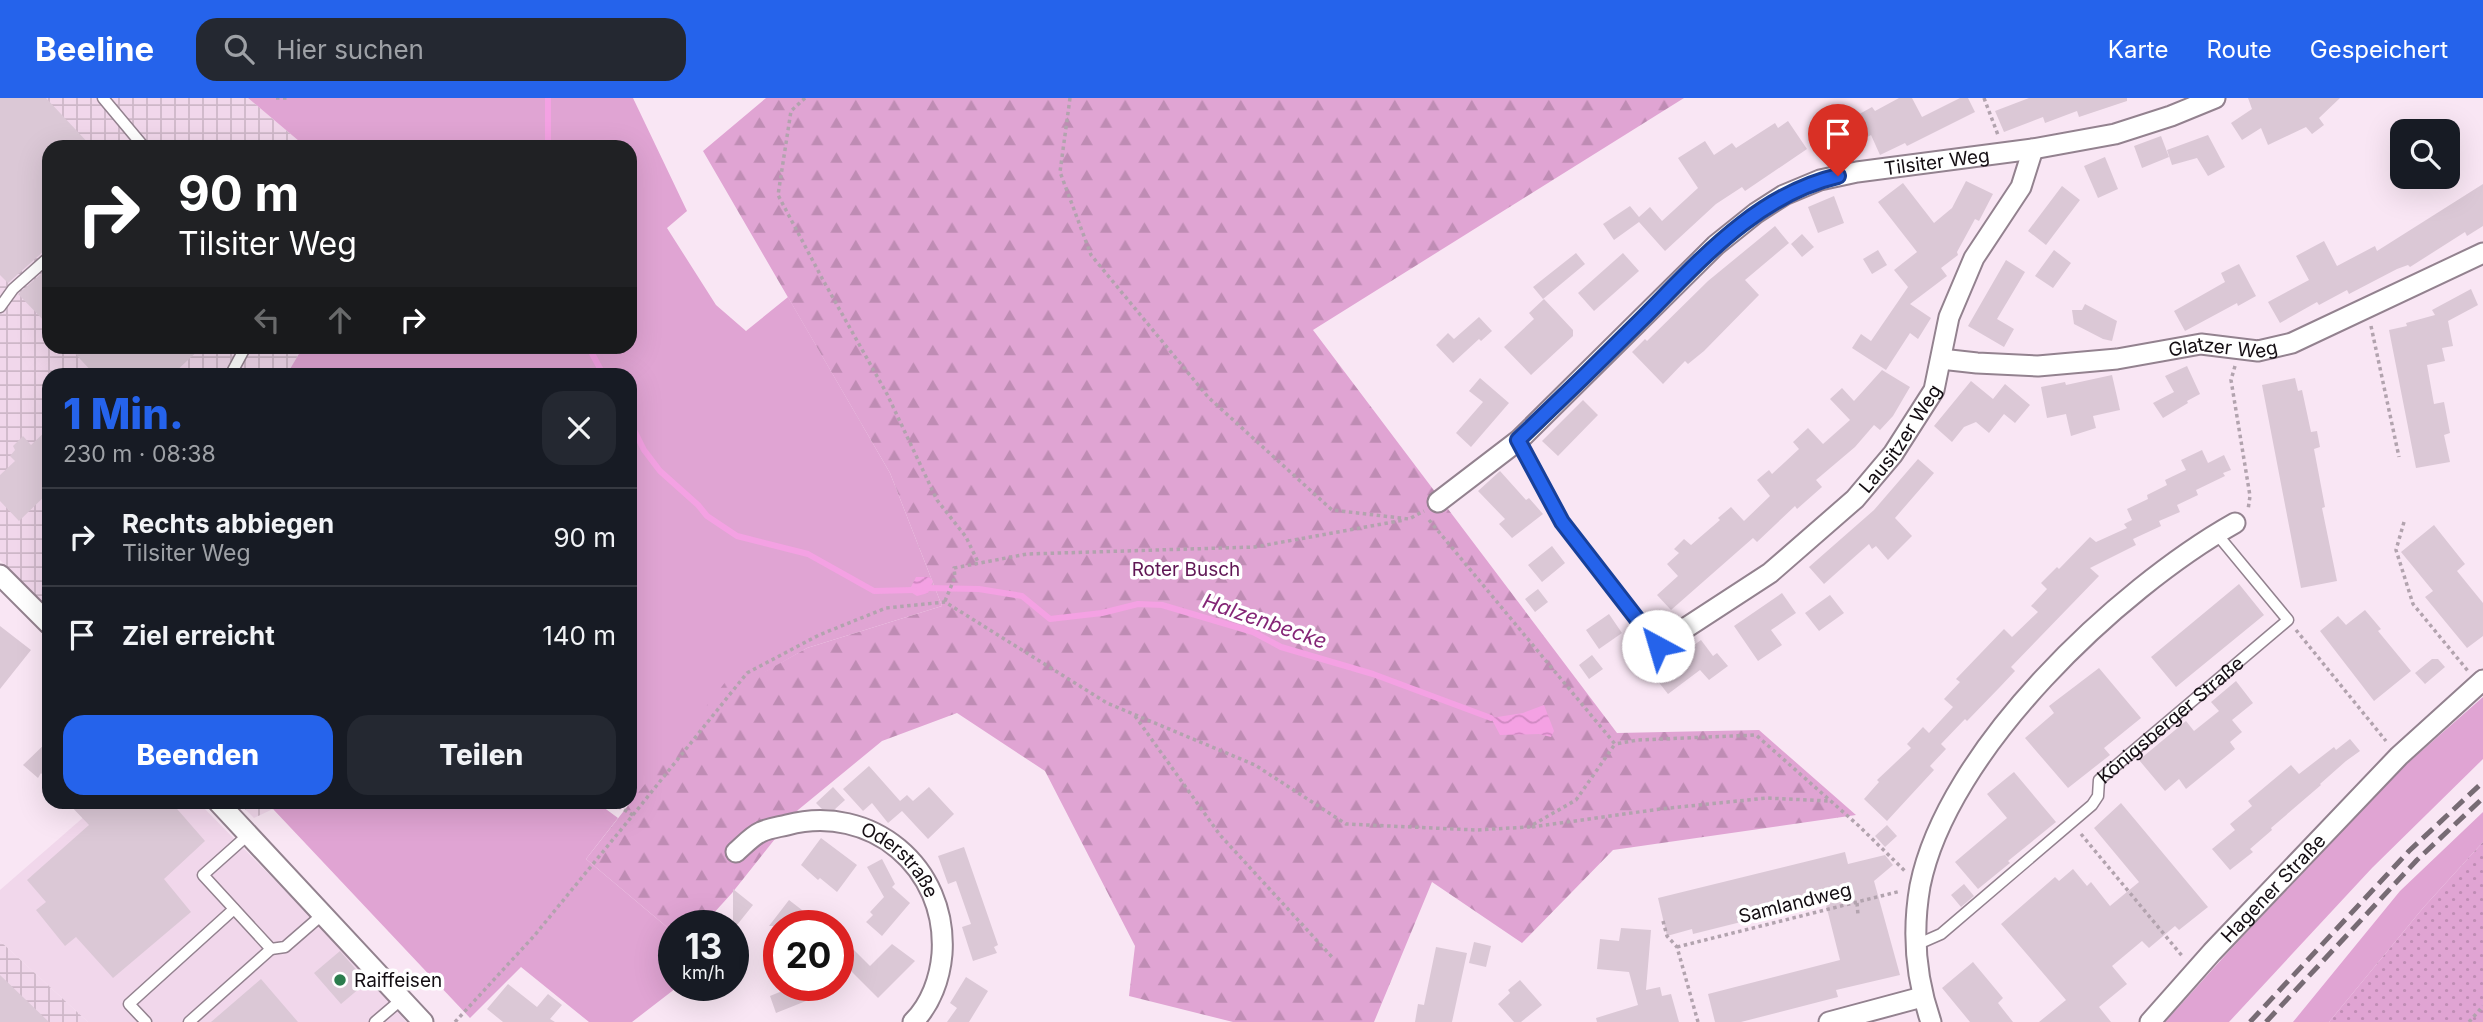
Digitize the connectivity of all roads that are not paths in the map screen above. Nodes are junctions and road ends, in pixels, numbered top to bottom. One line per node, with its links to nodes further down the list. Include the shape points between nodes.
1 (103, 98): 3 (lane)
2 (2215, 98): 4 (street, Tilsiter Weg, via 2115,134)
3 (138, 140)
4 (2033, 149): 8 (street, Lausitzer Weg, via 2021,187 1974,258 1949,317); 9 (street, Tilsiter Weg, via 1857,172 1784,195 1716,245)
5 (2483, 253): 8 (street, Glatzer Weg, via 2292,343 2258,351 2201,344 2117,359 2038,366)
6 (42, 263): 7 (lane)
7 (0, 307)
8 (1941, 359): 15 (street, Lausitzer Weg, via 1934,390 1893,454 1855,499 1770,573)
9 (1518, 440): 10 (street, Tilsiter Weg); 15 (lane, via 1562,522)
10 (1430, 507)
11 (2235, 523): 12 (street)
12 (2216, 534): 22 (street, via 2145,583 2074,646 1967,777 1939,827 1920,886); 22 (lane, Königsberger Straße, via 2288,620 2099,780 2096,802 2073,824 1941,934)
13 (0, 575): 14 (street)
14 (42, 617)
15 (1658, 646)
16 (2483, 680): 33 (street, Hagener Straße, via 2399,756)
17 (225, 809): 18 (street)
18 (248, 834): 20 (lane, via 203,875); 21 (street)
19 (736, 852): 30 (street, Oderstraße, via 760,832 826,819 858,826 891,841 912,860 929,886 943,942 934,992)
20 (234, 909): 23 (lane); 26 (lane, via 129,1004)
21 (323, 914): 23 (lane, via 285,947); 25 (street)
22 (1915, 946): 24 (street)
23 (271, 949): 27 (lane)
24 (1922, 997): 31 (street); 32 (street)
25 (402, 999): 28 (lane); 29 (street)
26 (146, 1022)
27 (190, 1022)
28 (375, 1022)
29 (423, 1022)
30 (913, 1022)
31 (1829, 1022)
32 (1931, 1022)
33 (2150, 1022)

